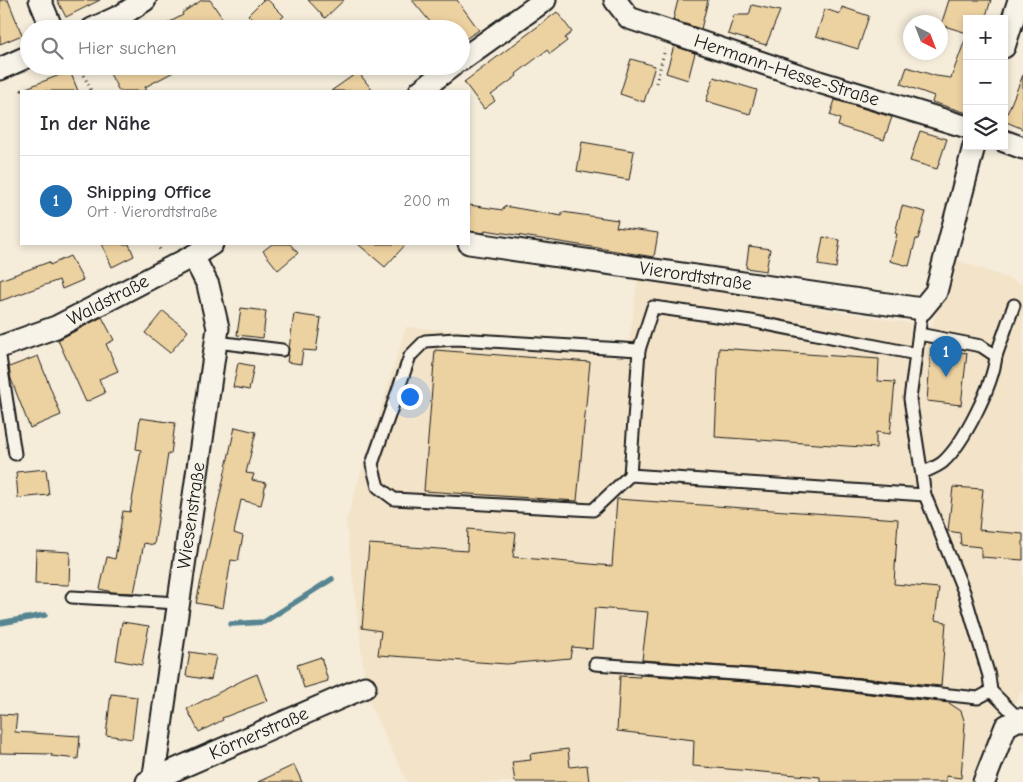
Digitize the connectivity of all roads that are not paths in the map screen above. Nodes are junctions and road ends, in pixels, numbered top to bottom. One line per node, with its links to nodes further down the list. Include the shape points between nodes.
1 (40, 0): 6 (street)
2 (144, 0): 7 (street)
3 (545, 0): 9 (street)
4 (614, 0): 14 (street, Hermann-Hesse-Straße, via 629,18 819,82)
5 (1019, 0): 8 (street)
6 (48, 20)
7 (111, 20)
8 (1008, 34)
9 (470, 54)
10 (20, 60): 11 (street)
11 (0, 68)
12 (440, 75): 13 (street)
13 (421, 90)
14 (963, 126)
15 (1008, 142): 16 (street)
16 (1023, 148)
17 (973, 150): 22 (street, via 936,292)
18 (470, 243): 22 (street, Vierordtstraße)
19 (210, 245): 20 (street, Waldstraße)
20 (193, 256): 24 (street, Wiesenstraße, via 208,285 218,328); 25 (street, Waldstraße, via 56,327)
21 (1014, 305): 29 (lane)
22 (922, 309): 23 (lane)
23 (919, 334): 28 (lane); 29 (lane, via 980,346)
24 (216, 342): 26 (lane); 36 (street, Wiesenstraße)
25 (0, 347)
26 (282, 350)
27 (639, 350): 28 (lane, via 653,307 751,321); 33 (lane); 33 (lane, via 456,339 425,341 410,356 372,464 378,487 394,499 593,510)
28 (916, 354): 32 (lane, via 910,399)
29 (996, 356): 32 (lane, via 977,410 962,439 942,463)
30 (0, 357): 31 (lane)
31 (15, 454)
32 (922, 473): 34 (lane)
33 (630, 476): 34 (lane)
34 (925, 495): 39 (lane, via 964,592)
35 (72, 597): 36 (lane)
36 (178, 603): 41 (street, Wiesenstraße)
37 (595, 664): 39 (lane, via 791,678 978,698)
38 (365, 687): 41 (street, Körnerstraße)
39 (991, 691): 40 (lane)
40 (1021, 719): 42 (street, via 1006,726)
41 (151, 781)
42 (984, 782)

